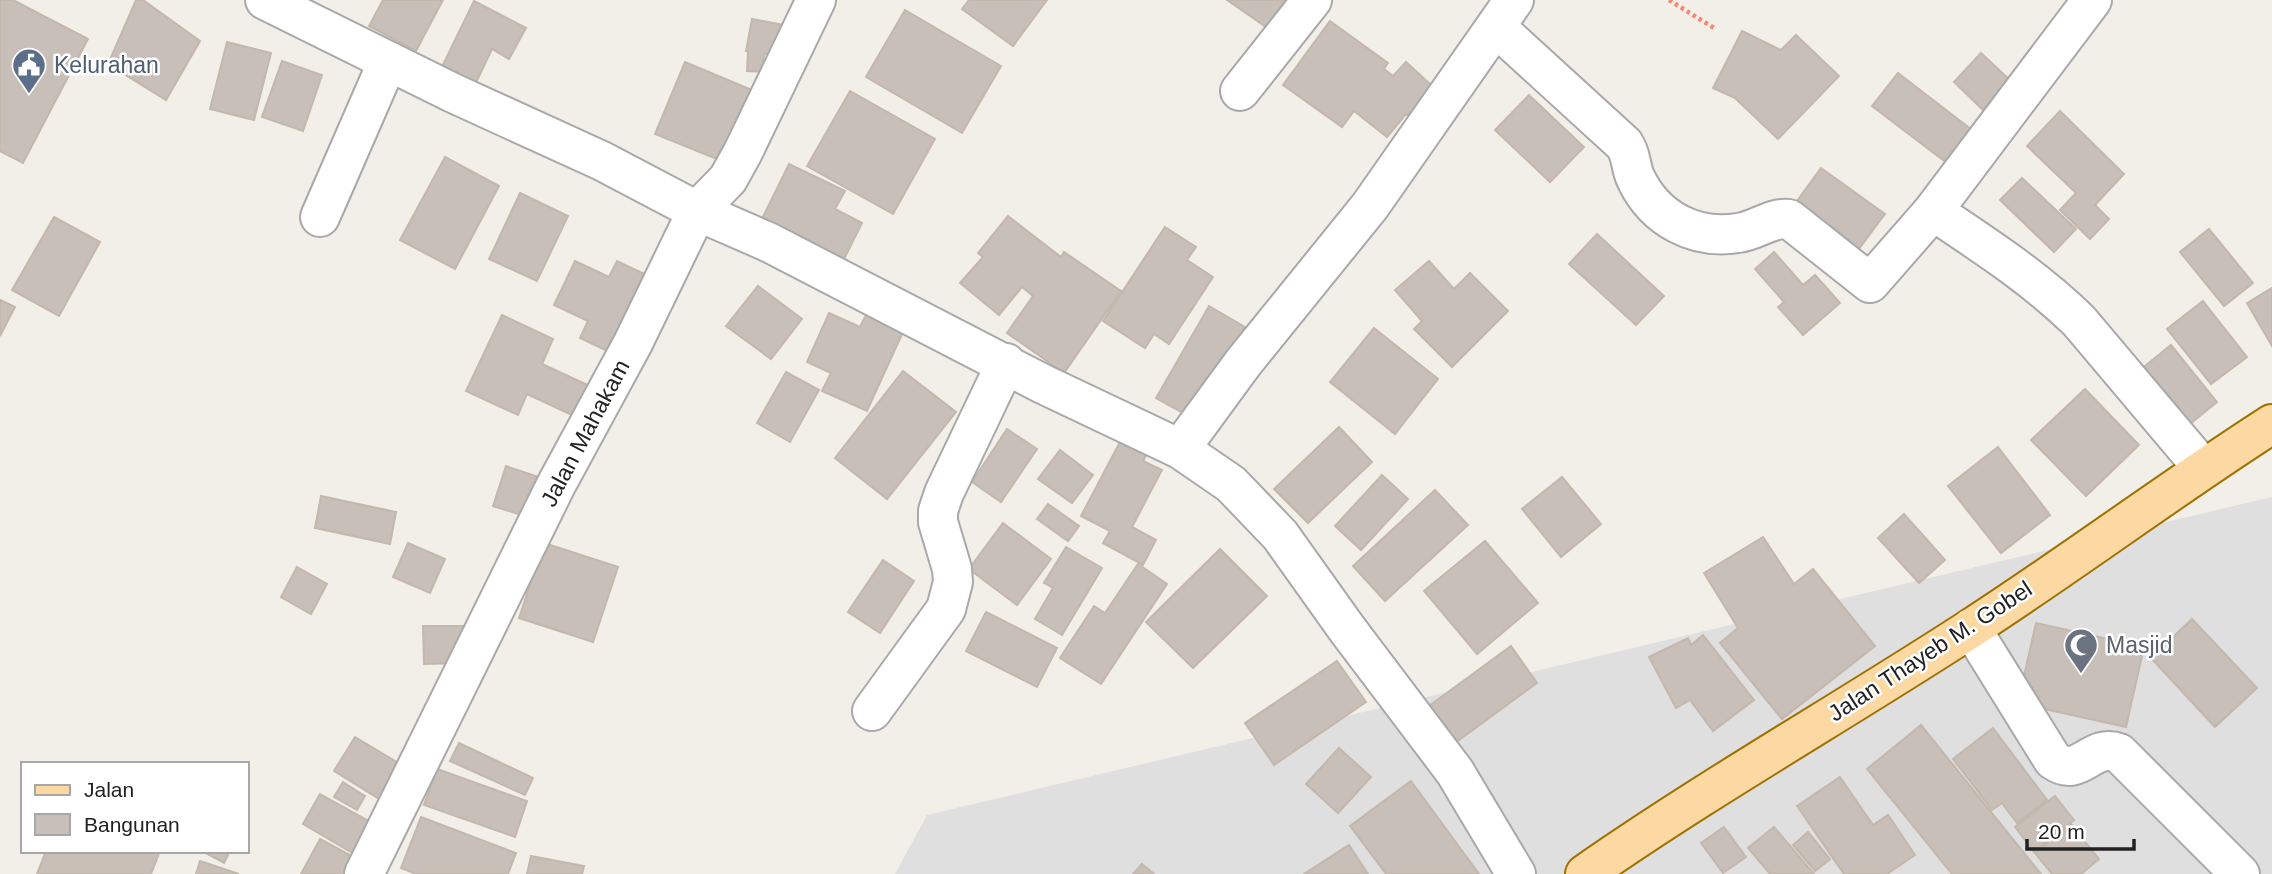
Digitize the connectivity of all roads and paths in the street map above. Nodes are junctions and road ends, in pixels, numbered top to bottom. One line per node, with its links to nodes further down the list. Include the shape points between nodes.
1 (265, 0): 8 (street)
2 (816, 0): 10 (street, Jalan Mahakam, via 728,179)
3 (1312, 0): 9 (street)
4 (1669, 0): 7 (path)
5 (2092, 0): 11 (street)
6 (1505, 14): 11 (street, via 1629,150 1635,177 1657,209 1693,232 1738,233 1789,219 1860,294); 15 (street, via 1370,206)
7 (1714, 28)
8 (388, 61): 10 (street); 12 (street)
9 (1241, 91)
10 (697, 211): 13 (street, via 768,242); 19 (street, Jalan Mahakam)
11 (1933, 211): 16 (street, via 2027,275 2079,321)
12 (320, 217)
13 (1006, 363): 15 (street); 18 (street, via 938,511 952,569 946,609)
14 (2272, 424): 16 (main road, Jalan Thayeb M. Gobel)
15 (1180, 449): 20 (street, via 1231,484 1280,535 1455,772)
16 (2203, 468): 17 (main road, Jalan Thayeb M. Gobel)
17 (1971, 628): 21 (main road, Jalan Thayeb M. Gobel, via 1660,822); 22 (street, via 2053,760 2069,767 2099,751 2119,753)
18 (872, 712)
19 (364, 874)
20 (1516, 874)
21 (1585, 874)
22 (2240, 874)

